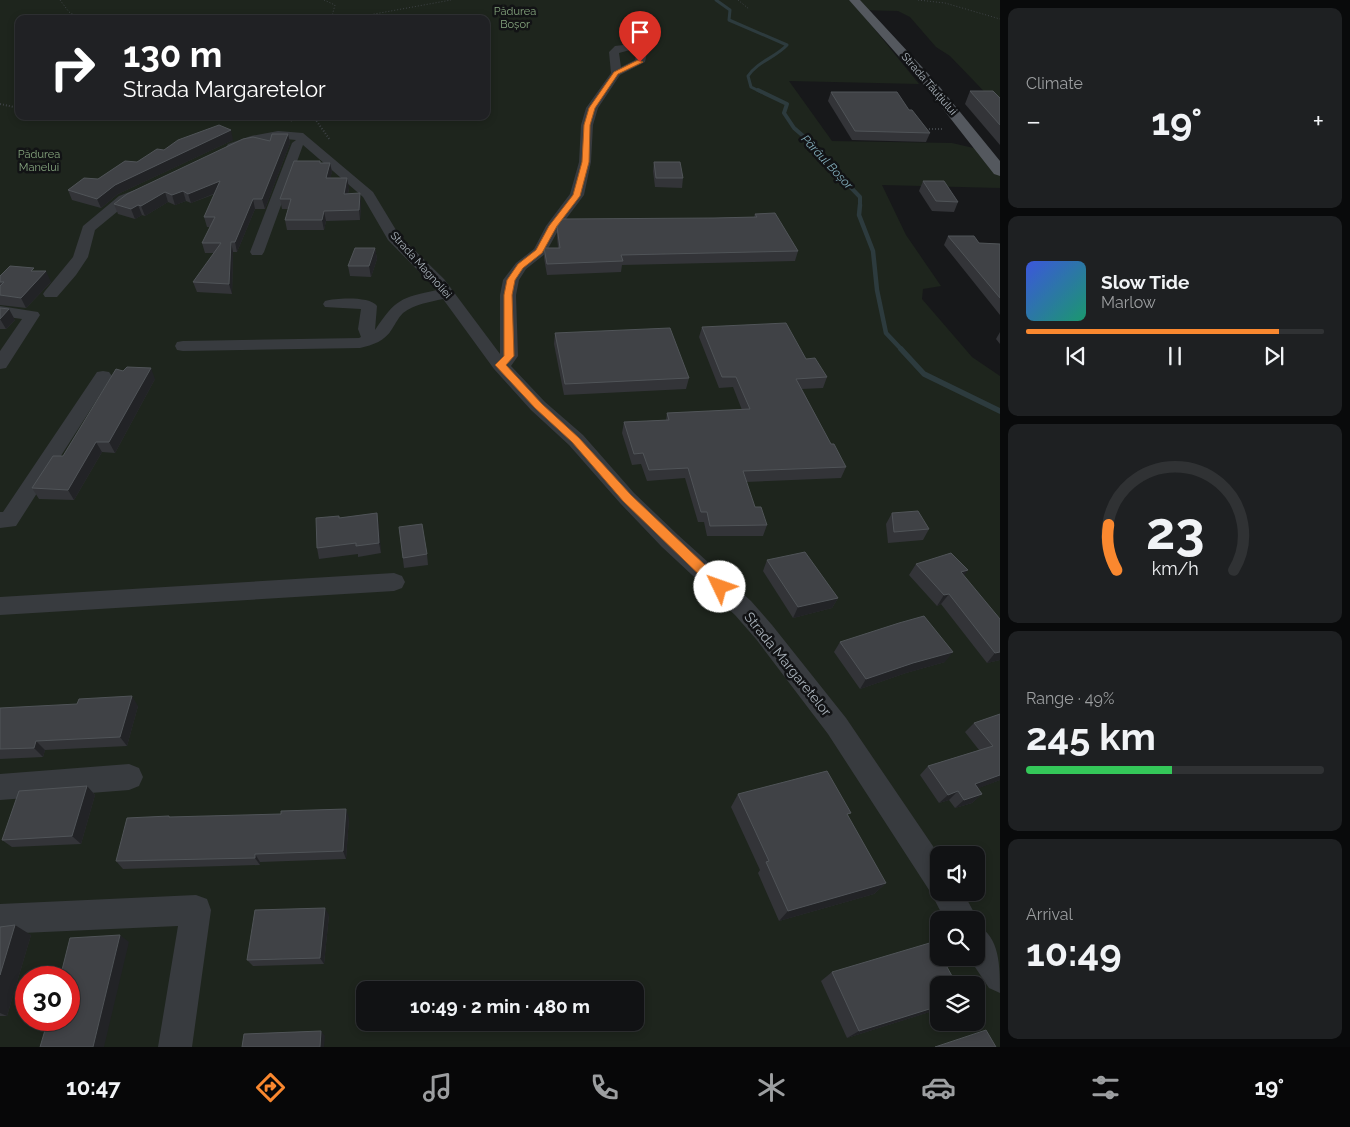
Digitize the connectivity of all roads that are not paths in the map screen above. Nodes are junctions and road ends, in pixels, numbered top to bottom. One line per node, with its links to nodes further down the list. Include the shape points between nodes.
1 (854, 0): 5 (main road, Strada Tăuțiului, via 894,42)
2 (616, 73): 15 (street, via 592,108 577,196 553,226 540,251 520,266 511,280 508,295 509,356)
3 (305, 140): 4 (street, Strada Magnoliei, via 299,136 278,135 255,138); 7 (street, via 298,143); 8 (street, Strada Magnoliei, via 368,195 393,237)
4 (224, 151)
5 (1000, 170)
6 (156, 185): 9 (street, via 124,199 88,229 87,247)
7 (257, 252)
8 (447, 293): 12 (street, via 408,304 396,312 382,334); 15 (street, Strada Magnoliei)
9 (51, 294)
10 (331, 304): 12 (street, via 370,306 366,329)
11 (0, 311): 14 (street, via 32,315)
12 (370, 340): 13 (street, via 360,343)
13 (183, 346)
14 (0, 364)
15 (500, 365): 22 (street, Strada Margaretelor, via 576,440 627,498 764,632 837,726)
16 (103, 376): 17 (street, via 9,520)
17 (0, 520)
18 (394, 582): 19 (street)
19 (0, 606)
20 (129, 777): 21 (street)
21 (0, 787)
22 (930, 868)
23 (0, 919): 26 (street, via 196,910)
24 (985, 954): 25 (street)
25 (1000, 977)
26 (175, 1047)

